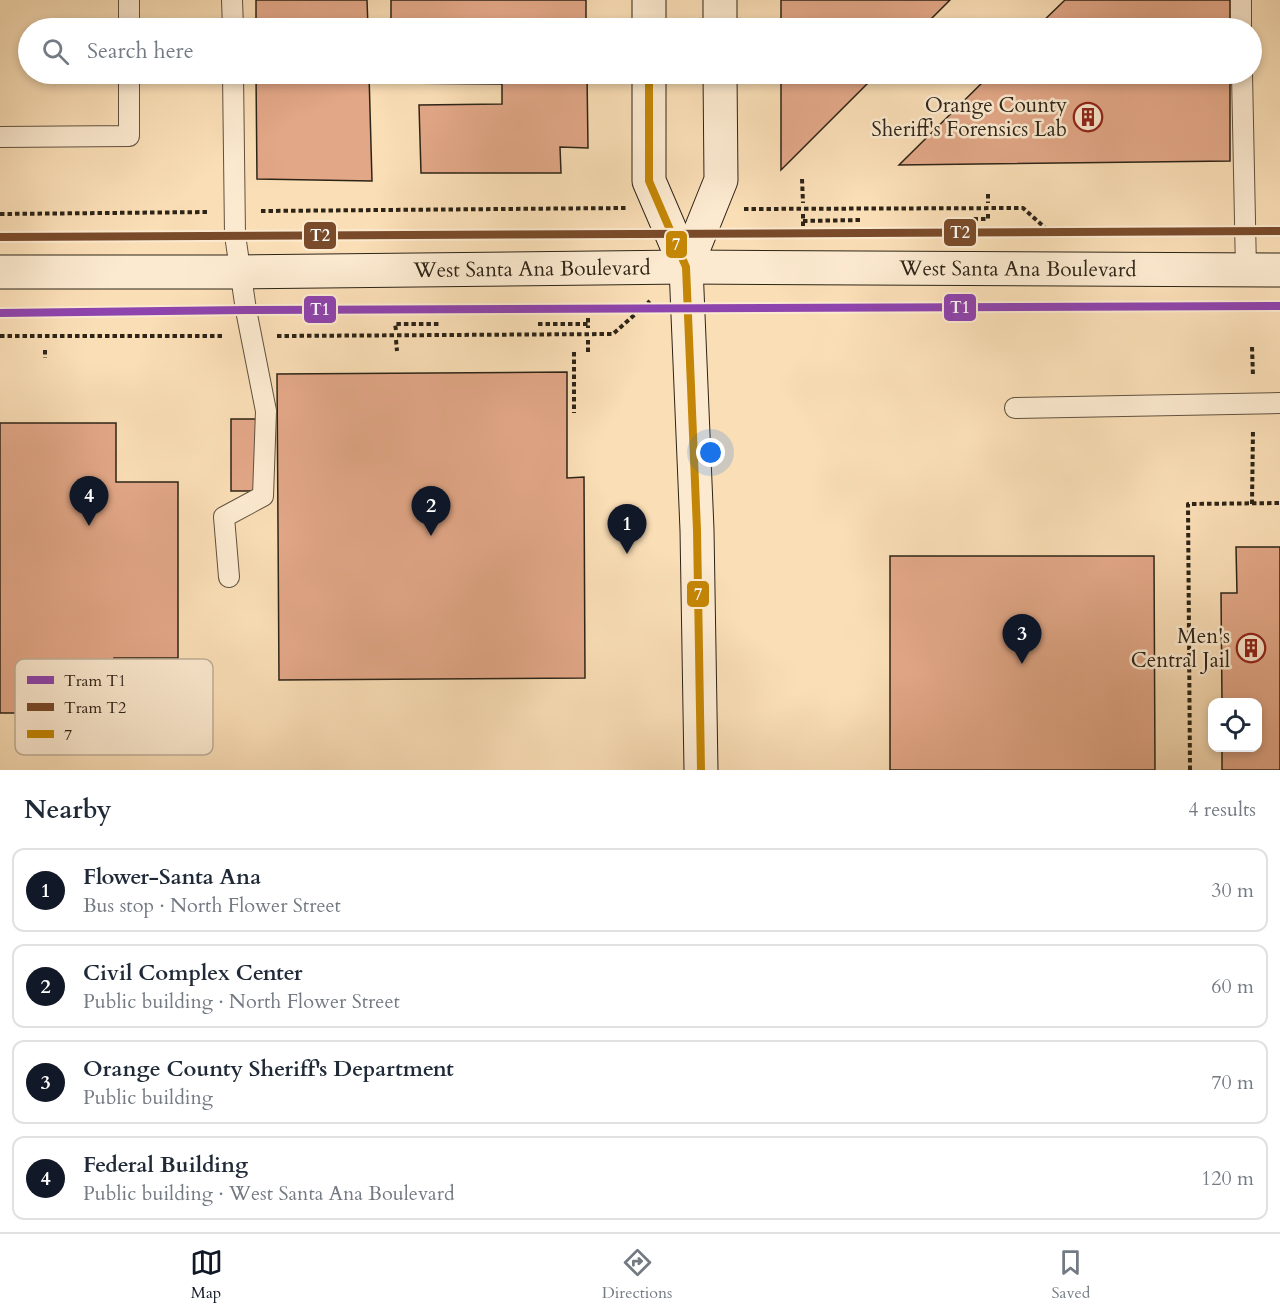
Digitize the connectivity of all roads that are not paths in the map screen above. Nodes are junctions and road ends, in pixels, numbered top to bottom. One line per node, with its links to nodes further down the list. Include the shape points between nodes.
1 (129, 0): 6 (lane)
2 (232, 0): 7 (lane)
3 (649, 0): 8 (main road)
4 (720, 0): 9 (main road)
5 (1241, 0): 10 (lane)
6 (129, 18)
7 (233, 18)
8 (649, 18)
9 (720, 18)
10 (1241, 18)
11 (129, 84): 16 (lane, via 129,136)
12 (233, 84): 21 (lane)
13 (649, 84): 17 (main road, via 649,181)
14 (720, 84): 17 (main road, via 721,180)
15 (1242, 84): 18 (lane)
16 (0, 137)
17 (686, 267): 18 (main road, West Santa Ana Boulevard); 21 (main road, West Santa Ana Boulevard); 25 (main road, via 697,530)
18 (1245, 270): 19 (main road, West Santa Ana Boulevard)
19 (1280, 270)
20 (0, 272): 21 (main road, West Santa Ana Boulevard)
21 (239, 272): 24 (lane, via 266,411 264,496 224,517)
22 (1280, 403): 23 (lane)
23 (1015, 408)
24 (229, 577)
25 (701, 770)

